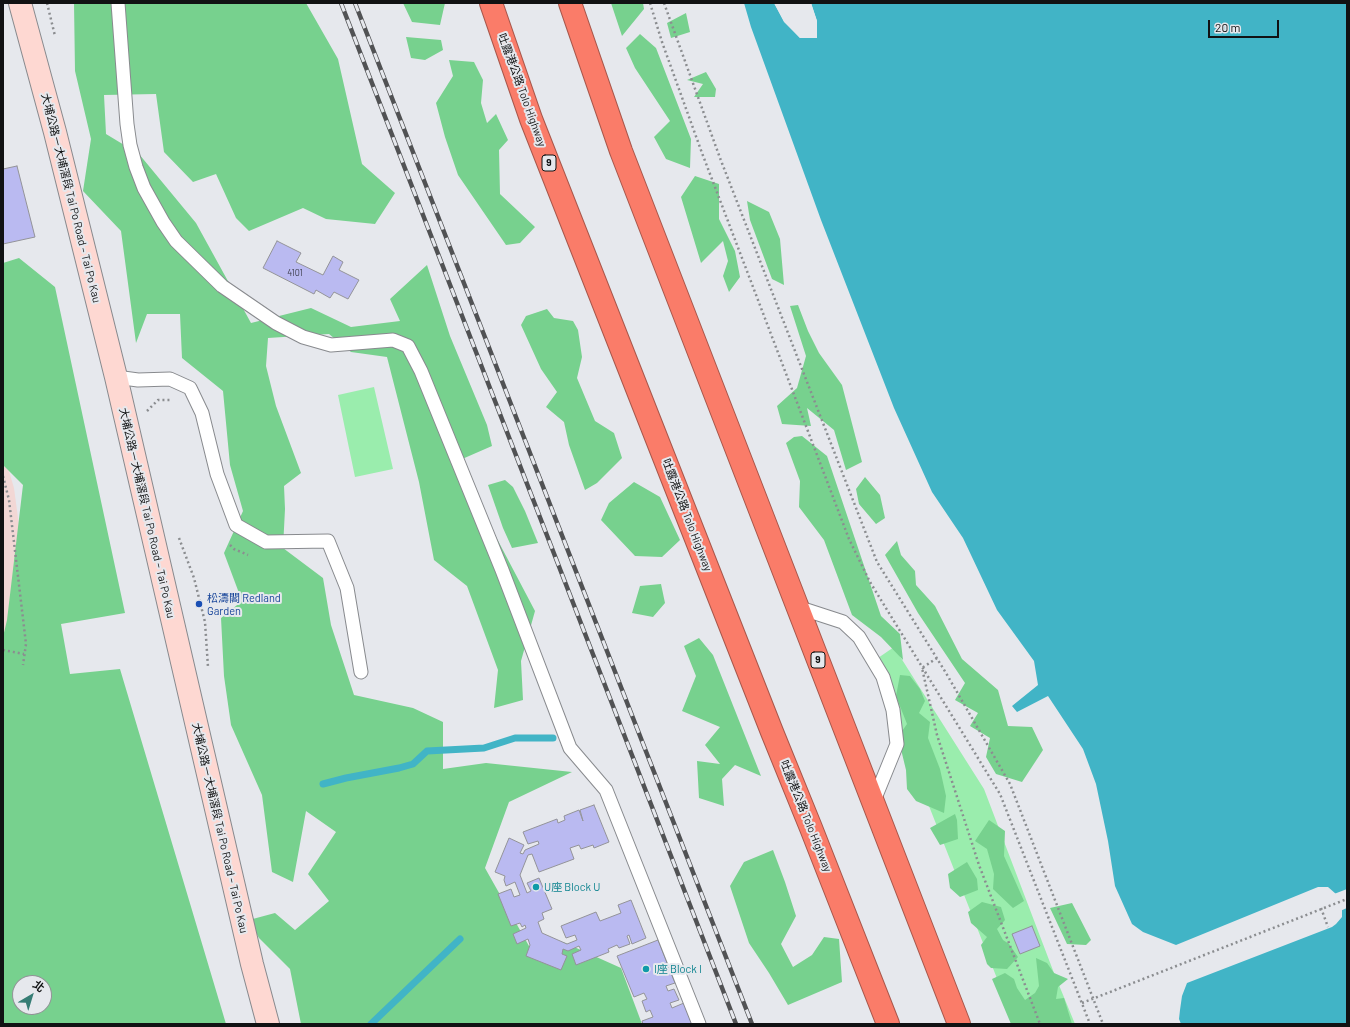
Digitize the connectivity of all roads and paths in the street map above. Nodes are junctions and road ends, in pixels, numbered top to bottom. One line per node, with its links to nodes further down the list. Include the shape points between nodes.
1 (20, 3): 7 (main road, 大埔公路－大埔滘段 Tai Po Road – Tai Po Kau)
2 (118, 3): 23 (lane, via 130,145 144,188 176,241 222,286 276,323 303,337 331,345 393,340 408,346 421,371 502,570 570,748 606,790)
3 (491, 3): 24 (highway, 吐露港公路 Tolo Highway / 9, via 531,119)
4 (570, 3): 9 (highway, 9, via 621,151)
5 (650, 3): 14 (path, via 702,153 849,539 870,582)
6 (664, 3): 12 (path, via 720,158 877,562)
7 (116, 378): 15 (lane, via 170,378 190,388 202,413 217,474 236,525 266,542 328,541 347,588); 22 (main road, 大埔公路－大埔滘段 Tai Po Road – Tai Po Kau)
8 (3, 476): 11 (path, via 9,500 26,644)
9 (797, 607): 16 (highway, 9); 16 (lane, via 843,622 859,637 883,677 893,710 897,744)
10 (3, 650): 11 (path)
11 (24, 654): 13 (path)
12 (937, 658): 14 (path); 20 (path, via 1010,784)
13 (23, 665)
14 (922, 668): 21 (path, via 1000,794); 26 (path, via 938,735 979,866)
15 (361, 672)
16 (873, 803): 25 (highway, 9)
17 (1347, 899): 18 (path)
18 (1321, 908): 19 (path); 20 (path)
19 (1328, 927)
20 (1093, 998): 21 (path); 28 (path)
21 (1082, 1002): 27 (path)
22 (268, 1024)
23 (699, 1024)
24 (888, 1024)
25 (960, 1024)
26 (1040, 1024)
27 (1090, 1024)
28 (1103, 1024)

